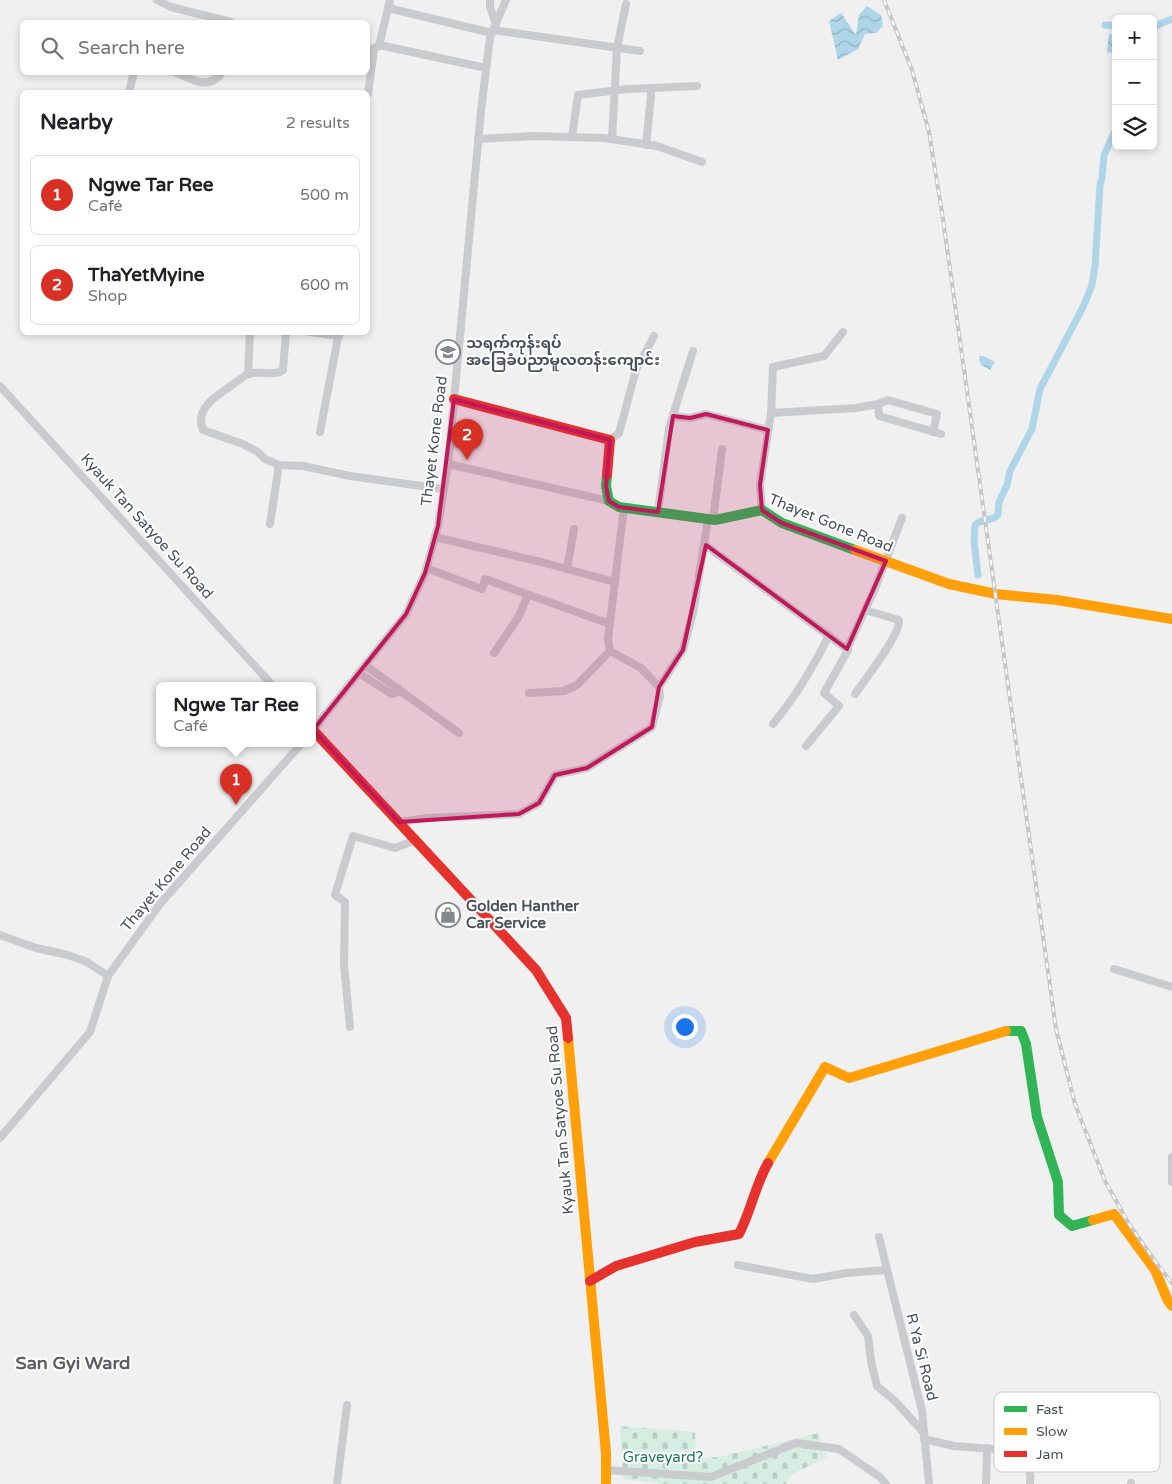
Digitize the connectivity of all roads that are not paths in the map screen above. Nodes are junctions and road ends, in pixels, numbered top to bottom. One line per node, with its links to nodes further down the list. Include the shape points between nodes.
1 (157, 0): 6 (street, via 171,7)
2 (490, 0): 7 (street)
3 (506, 0): 7 (street, Thayet Kone Road)
4 (389, 4): 7 (street); 9 (street)
5 (626, 4): 8 (street)
6 (223, 20)
7 (494, 29): 8 (street); 11 (street, Thayet Kone Road)
8 (617, 48): 10 (street); 19 (street)
9 (373, 49): 11 (street, via 384,46); 18 (street)
10 (640, 51)
11 (486, 68): 21 (street, Thayet Kone Road)
12 (133, 75): 17 (street)
13 (181, 75): 14 (street, via 195,82 209,83)
14 (220, 75)
15 (697, 86): 16 (street)
16 (650, 88): 19 (street); 23 (street)
17 (130, 90)
18 (368, 90)
19 (616, 90): 20 (street, via 578,95); 22 (street)
20 (572, 137): 21 (street); 22 (street)
21 (478, 139): 33 (street, Thayet Kone Road)
22 (612, 139): 23 (street)
23 (646, 145): 24 (street)
24 (702, 162)
25 (842, 332): 35 (street, via 824,356 773,368)
26 (250, 335): 31 (street)
27 (286, 335): 31 (street, via 283,370)
28 (339, 335): 38 (street)
29 (654, 336): 39 (street, via 636,370 619,433)
30 (693, 351): 36 (street)
31 (248, 374): 42 (street, via 210,401 203,411 200,425 203,430 243,444)
32 (0, 386): 68 (street, Kyauk Tan Satyoe Su Road)
33 (454, 399): 39 (street); 41 (street, Thayet Kone Road)
34 (878, 404): 34 (street, via 879,416 937,433 937,414 888,400); 35 (street)
35 (770, 413): 37 (street)
36 (673, 416): 37 (street, via 690,418 706,414); 47 (street)
37 (768, 430): 46 (street, via 760,485)
38 (320, 432)
39 (610, 440): 44 (street, via 606,486)
40 (722, 449): 49 (street)
41 (448, 464): 43 (street, Thayet Kone Road); 44 (street)
42 (279, 465): 43 (street); 50 (street)
43 (443, 489): 52 (street, Thayet Kone Road)
44 (609, 501): 45 (street, Thayet Gone Road)
45 (624, 507): 47 (street, Thayet Gone Road); 57 (street)
46 (762, 510): 49 (street, Thayet Gone Road); 54 (street, Thayet Gone Road, via 782,523)
47 (658, 512): 49 (street, Thayet Gone Road)
48 (902, 518): 54 (street)
49 (711, 519): 53 (street)
50 (270, 524)
51 (574, 529): 56 (street)
52 (435, 537): 55 (street, Thayet Kone Road); 56 (street)
53 (705, 545): 62 (street); 69 (street, via 683,650)
54 (886, 561): 59 (street); 60 (street, Thayet Gone Road, via 949,584 996,594 1057,600)
55 (426, 568): 58 (street, via 482,589 485,579); 66 (street, Thayet Kone Road, via 406,614)
56 (567, 569): 57 (street)
57 (615, 582): 61 (street)
58 (528, 595): 61 (street); 65 (street, via 519,616)
59 (865, 610): 63 (street); 72 (street, via 900,623)
60 (1172, 619)
61 (610, 624): 64 (street)
62 (829, 635): 63 (street); 73 (street, via 810,672)
63 (847, 649): 77 (street, via 824,693 839,706)
64 (610, 651): 69 (street, via 640,668); 71 (street, via 577,686 564,691)
65 (494, 653)
66 (366, 666): 67 (street, Thayet Kone Road); 70 (street)
67 (359, 673): 70 (street, via 391,694); 74 (street, Thayet Kone Road)
68 (269, 682)
69 (659, 687): 79 (street, via 660,696 652,727 587,768 555,775 539,803 519,814)
70 (398, 688): 75 (street)
71 (528, 693)
72 (855, 694)
73 (773, 724)
74 (316, 726)
75 (459, 732)
76 (316, 733): 79 (street, Kyauk Tan Satyoe Su Road)
77 (806, 746)
78 (298, 747): 83 (street, Thayet Kone Road, via 160,904)
79 (399, 822): 80 (street, Kyauk Tan Satyoe Su Road)
80 (416, 840): 85 (street, via 395,848 353,836 334,895 345,902 344,964); 92 (street, Kyauk Tan Satyoe Su Road, via 536,970 566,1018)
81 (0, 934): 83 (street, via 87,962)
82 (1114, 969): 84 (street)
83 (108, 976): 86 (street, Thayet Kone Road, via 90,1032)
84 (1172, 987)
85 (350, 1027)
86 (0, 1138)
87 (1172, 1157): 88 (street)
88 (1172, 1182)
89 (879, 1238): 91 (street, R Ya Si Road)
90 (738, 1265): 91 (street, via 813,1279)
91 (887, 1270): 96 (street, R Ya Si Road, via 922,1412)
92 (590, 1281): 93 (street, via 616,1266 695,1242 739,1234 759,1179 825,1067 849,1078 1009,1030 1021,1031 1026,1044 1037,1117 1058,1182 1060,1215 1072,1226 1114,1214 1155,1270); 99 (street, Kyauk Tan Satyoe Su Road)
93 (1172, 1306)
94 (854, 1315): 96 (street, via 868,1336 877,1386 895,1400)
95 (347, 1404): 100 (street)
96 (924, 1436): 97 (street, via 954,1446); 103 (street, R Ya Si Road)
97 (987, 1448): 98 (street); 104 (street)
98 (994, 1449)
99 (606, 1470): 101 (street, Kyauk Tan Satyoe Su Road); 102 (street, via 711,1477 796,1444 838,1449)
100 (337, 1484)
101 (606, 1484)
102 (886, 1484)
103 (929, 1484)
104 (986, 1484)

